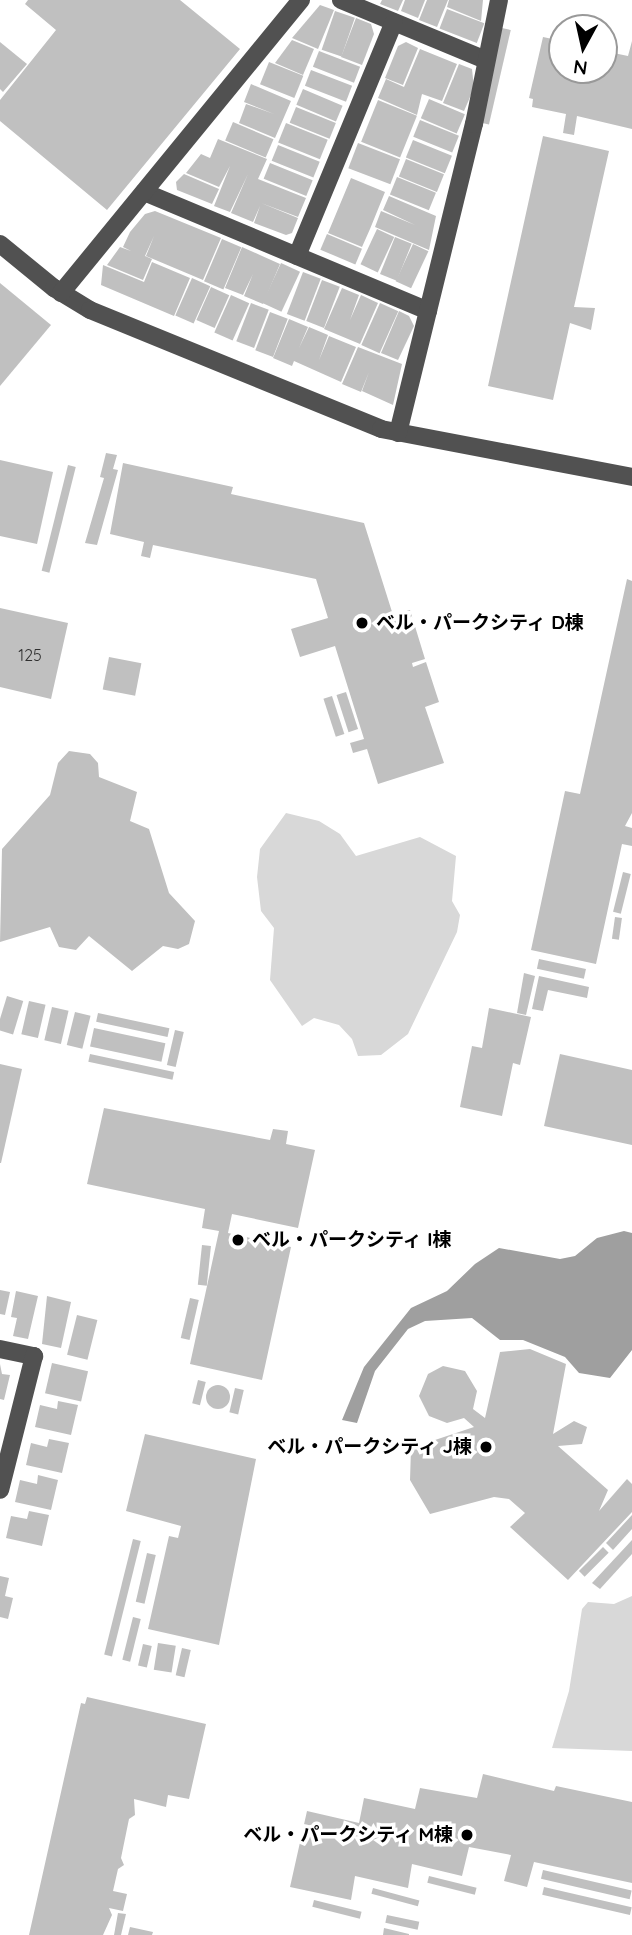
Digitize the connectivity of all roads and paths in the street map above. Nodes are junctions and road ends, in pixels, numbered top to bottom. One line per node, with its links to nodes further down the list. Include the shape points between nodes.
1 (302, 0): 6 (street)
2 (341, 0): 4 (street)
3 (499, 0): 5 (street)
4 (394, 22): 5 (street); 8 (street)
5 (486, 60): 10 (street)
6 (144, 191): 8 (street); 9 (street)
7 (0, 244): 9 (street)
8 (297, 256): 10 (street)
9 (61, 293): 11 (street, via 90,310)
10 (428, 311): 11 (street)
11 (398, 433): 12 (street)
12 (632, 477)
13 (0, 1349): 14 (street, via 34,1356)
14 (0, 1490)

